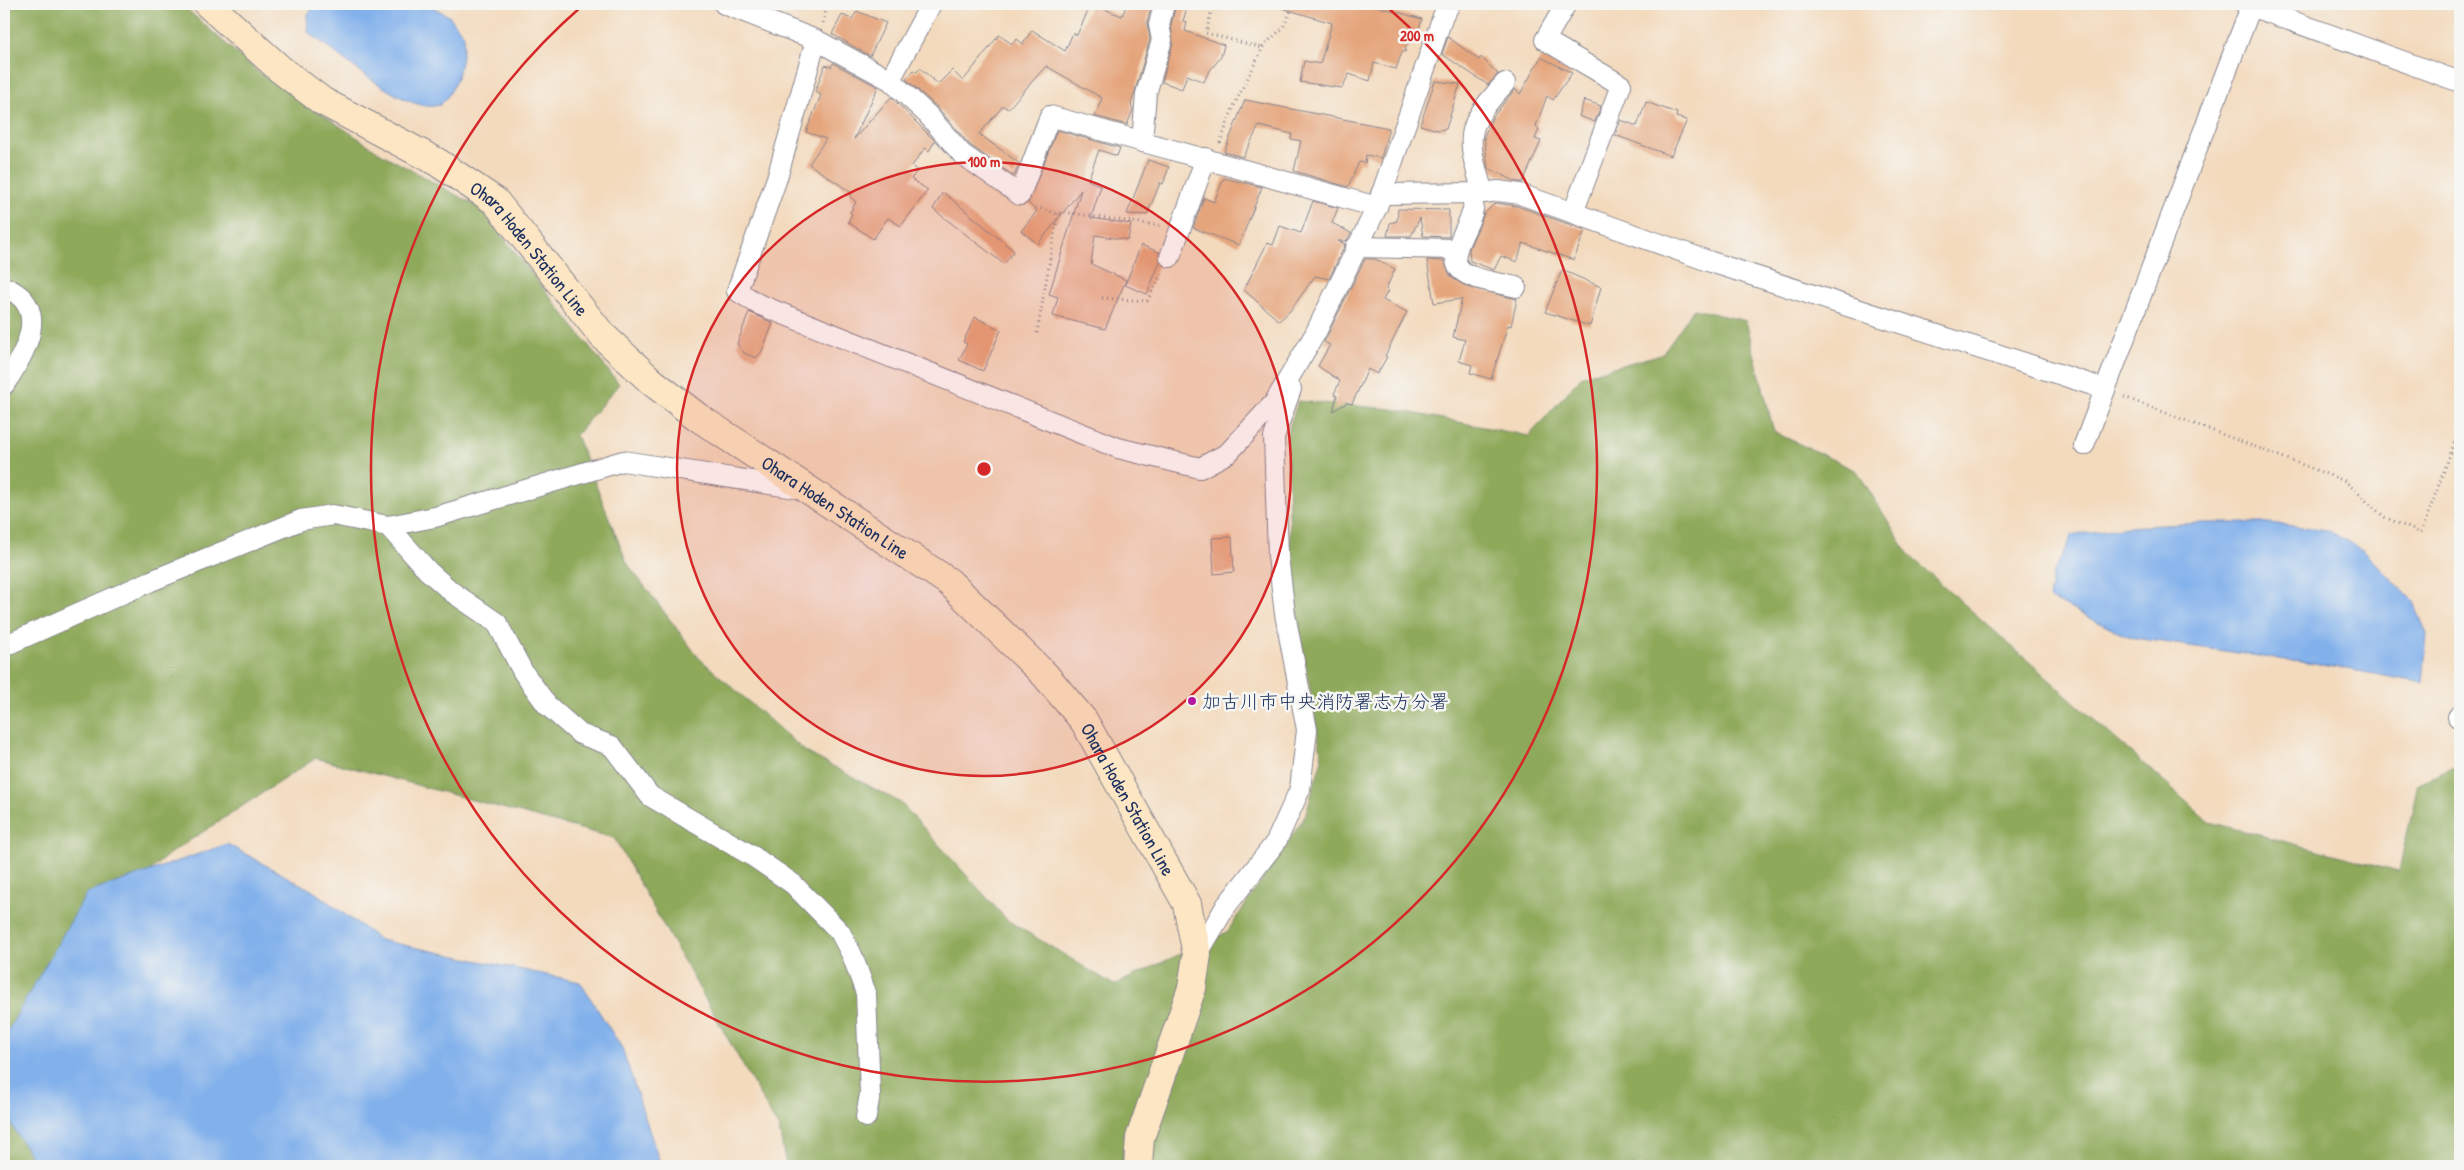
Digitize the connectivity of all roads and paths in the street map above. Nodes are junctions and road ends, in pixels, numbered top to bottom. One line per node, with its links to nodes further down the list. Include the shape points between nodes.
1 (208, 4): 33 (main road, Ohara Hoden Station Line, via 280,69 322,101 437,162 495,201 602,335 651,381 699,418)
2 (724, 4): 10 (street)
3 (931, 4): 12 (street)
4 (1164, 4): 15 (street, via 1159,24 1162,40 1146,94)
5 (1213, 4): 11 (path, via 1206,33)
6 (1294, 4): 11 (path, via 1283,28)
7 (1450, 4): 18 (street, via 1443,16)
8 (1566, 4): 19 (street, via 1545,40 1620,85)
9 (2249, 5): 13 (street); 30 (street)
10 (816, 40): 12 (street); 28 (street, via 777,178 737,291 758,304 1118,448 1200,468 1228,453 1274,403)
11 (1262, 48): 16 (path)
12 (890, 80): 15 (street, via 928,115 962,154 1020,195 1050,116)
13 (2460, 82)
14 (1505, 83): 17 (street, via 1480,113 1470,134)
15 (1142, 142): 16 (street)
16 (1210, 159): 18 (street); 20 (street)
17 (1477, 193): 18 (street); 19 (street, via 1520,194); 22 (street)
18 (1379, 201): 21 (street)
19 (1573, 213): 30 (street, via 1711,262)
20 (1180, 230): 23 (street); 27 (path, via 1111,218 1058,214)
21 (1356, 247): 22 (street); 28 (street)
22 (1456, 249): 24 (street, via 1456,261 1470,276)
23 (1170, 258): 26 (path, via 1147,301)
24 (1516, 287)
25 (4, 288): 29 (street, via 16,292 31,310 32,330)
26 (1102, 298)
27 (1037, 333)
28 (1302, 355): 36 (street, via 1274,437 1278,556 1285,614 1307,730 1300,788 1276,842 1226,906)
29 (4, 385)
30 (2105, 389): 31 (path, via 2345,481 2384,517 2420,533); 32 (street)
31 (2460, 428)
32 (2084, 445)
33 (812, 490): 34 (street, via 623,461 436,517); 36 (main road, Ohara Hoden Station Line, via 949,582 1045,675 1084,721 1187,904)
34 (388, 526): 35 (street, via 333,514 301,520); 37 (street, via 428,571 497,623 523,672 547,705 580,734 612,746 650,796 754,857 785,879 840,932 866,992 870,1094)
35 (4, 646)
36 (1197, 955): 38 (main road, Ohara Hoden Station Line, via 1192,988 1140,1138)
37 (866, 1117)
38 (1138, 1166)

